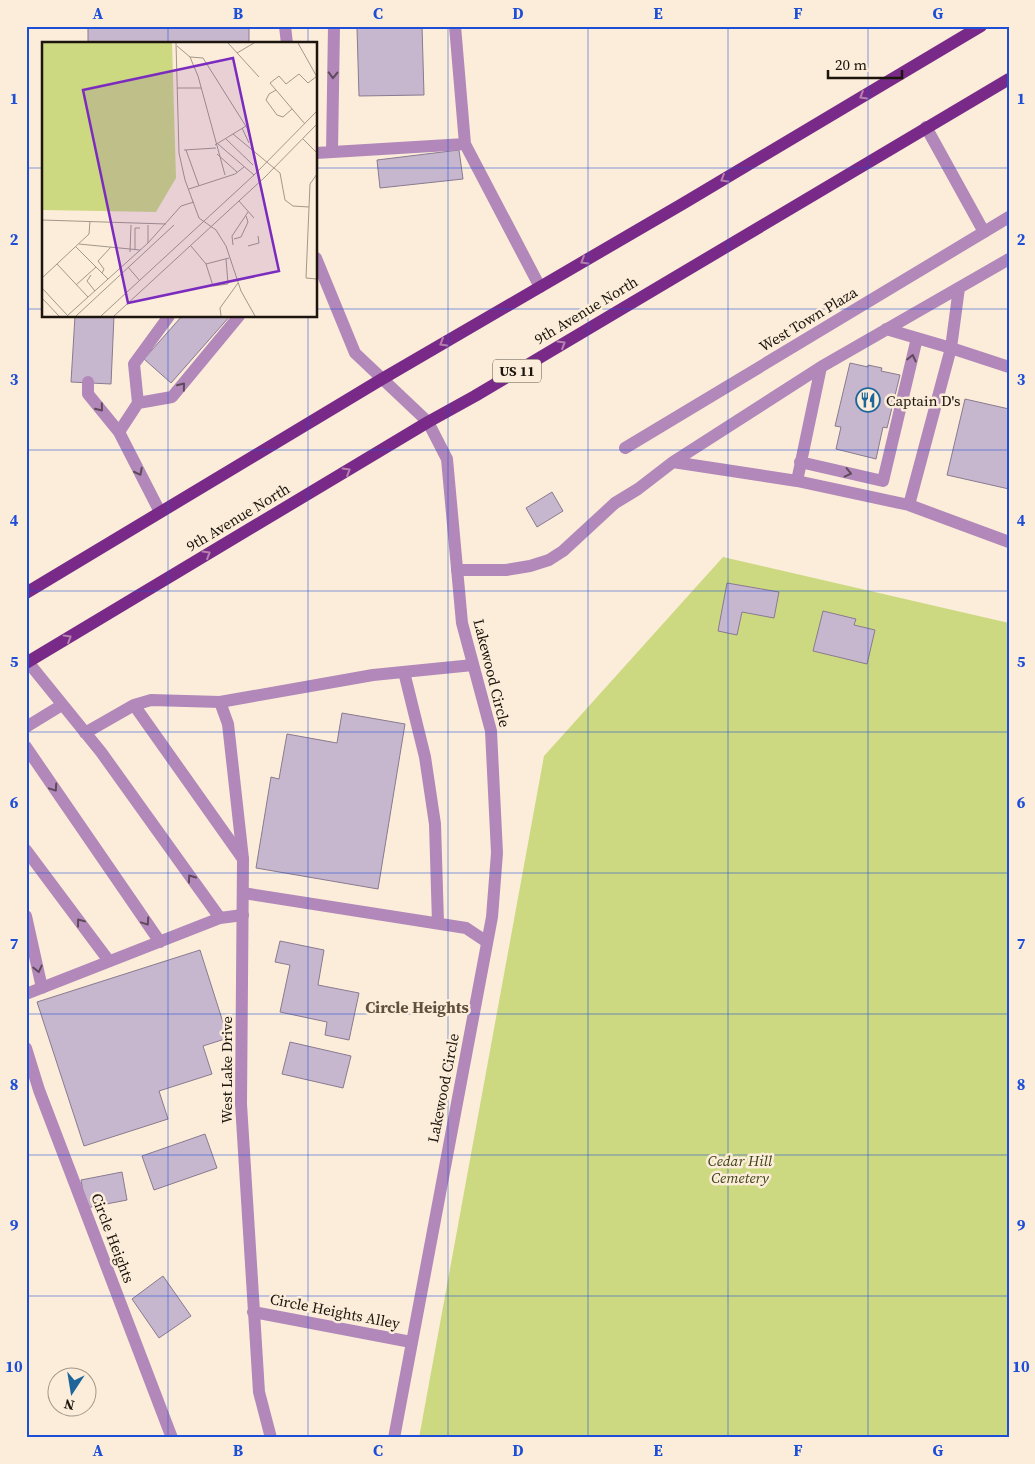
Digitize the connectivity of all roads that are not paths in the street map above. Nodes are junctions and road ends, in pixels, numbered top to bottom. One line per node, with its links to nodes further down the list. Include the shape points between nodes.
1 (285, 26): 5 (street)
2 (334, 26): 9 (street, one-way to 9)
3 (455, 26): 8 (street)
4 (980, 26): 15 (main road, one-way to 15)
5 (287, 42)
6 (1009, 79): 7 (main road, 9th Avenue North / US 11)
7 (926, 127): 12 (street); 27 (main road, 9th Avenue North / US 11, one-way to 7)
8 (465, 144): 9 (street); 15 (street)
9 (332, 152): 10 (street)
10 (318, 153)
11 (1009, 217): 12 (street, West Town Plaza)
12 (984, 232): 29 (street, West Town Plaza)
13 (1009, 259): 16 (street)
14 (318, 263): 24 (street, via 355,353)
15 (540, 287): 24 (main road, one-way to 24)
16 (959, 288): 19 (street); 21 (street)
17 (168, 318): 26 (street, via 134,364)
18 (237, 318): 26 (street, one-way to 18, via 172,397)
19 (886, 330): 20 (street); 22 (street)
20 (917, 338): 21 (street); 31 (street, one-way to 20, via 883,481)
21 (951, 348): 23 (street); 33 (street)
22 (821, 367): 30 (street); 31 (street)
23 (1009, 367)
24 (382, 379): 27 (street); 34 (main road)
25 (88, 382): 28 (street, one-way to 28, via 88,394)
26 (138, 403): 28 (street)
27 (428, 422): 36 (street, Lakewood Circle, via 447,459); 38 (main road, 9th Avenue North / US 11, one-way to 27)
28 (119, 432): 34 (street, one-way to 34)
29 (624, 448)
30 (673, 462): 32 (street); 36 (street, via 615,503 564,551 549,560 506,570)
31 (800, 462): 32 (street)
32 (797, 481): 33 (street)
33 (909, 505): 35 (street)
34 (160, 512): 37 (main road)
35 (1009, 542)
36 (457, 570): 39 (street, Lakewood Circle, via 462,623)
37 (26, 593)
38 (27, 663): 42 (street)
39 (473, 665): 40 (street); 55 (street, Lakewood Circle, via 491,731 496,853)
40 (404, 672): 41 (street); 53 (street, via 425,757 435,824)
41 (220, 702): 43 (street, via 151,700); 48 (street, West Lake Drive, via 228,724)
42 (62, 705): 44 (street); 45 (street)
43 (134, 706): 45 (street); 48 (street)
44 (26, 727)
45 (85, 733): 52 (street, one-way to 45)
46 (26, 747): 54 (street, one-way to 54)
47 (26, 850): 56 (street, one-way to 47)
48 (243, 859): 49 (street, West Lake Drive)
49 (243, 893): 50 (street, West Lake Drive); 53 (street)
50 (243, 915): 52 (street); 60 (street, West Lake Drive, via 241,1104)
51 (26, 916): 57 (street, one-way to 57)
52 (220, 918): 54 (street)
53 (438, 924): 55 (street, via 466,928)
54 (160, 942): 56 (street)
55 (487, 942): 61 (street, Lakewood Circle)
56 (109, 961): 57 (street)
57 (42, 988): 58 (street)
58 (26, 994)
59 (26, 1048): 62 (street, Circle Heights, via 39,1090)
60 (253, 1312): 61 (street, Circle Heights Alley); 63 (street, West Lake Drive, via 259,1392)
61 (411, 1342): 64 (street, Lakewood Circle)
62 (172, 1438)
63 (271, 1438)
64 (394, 1438)

